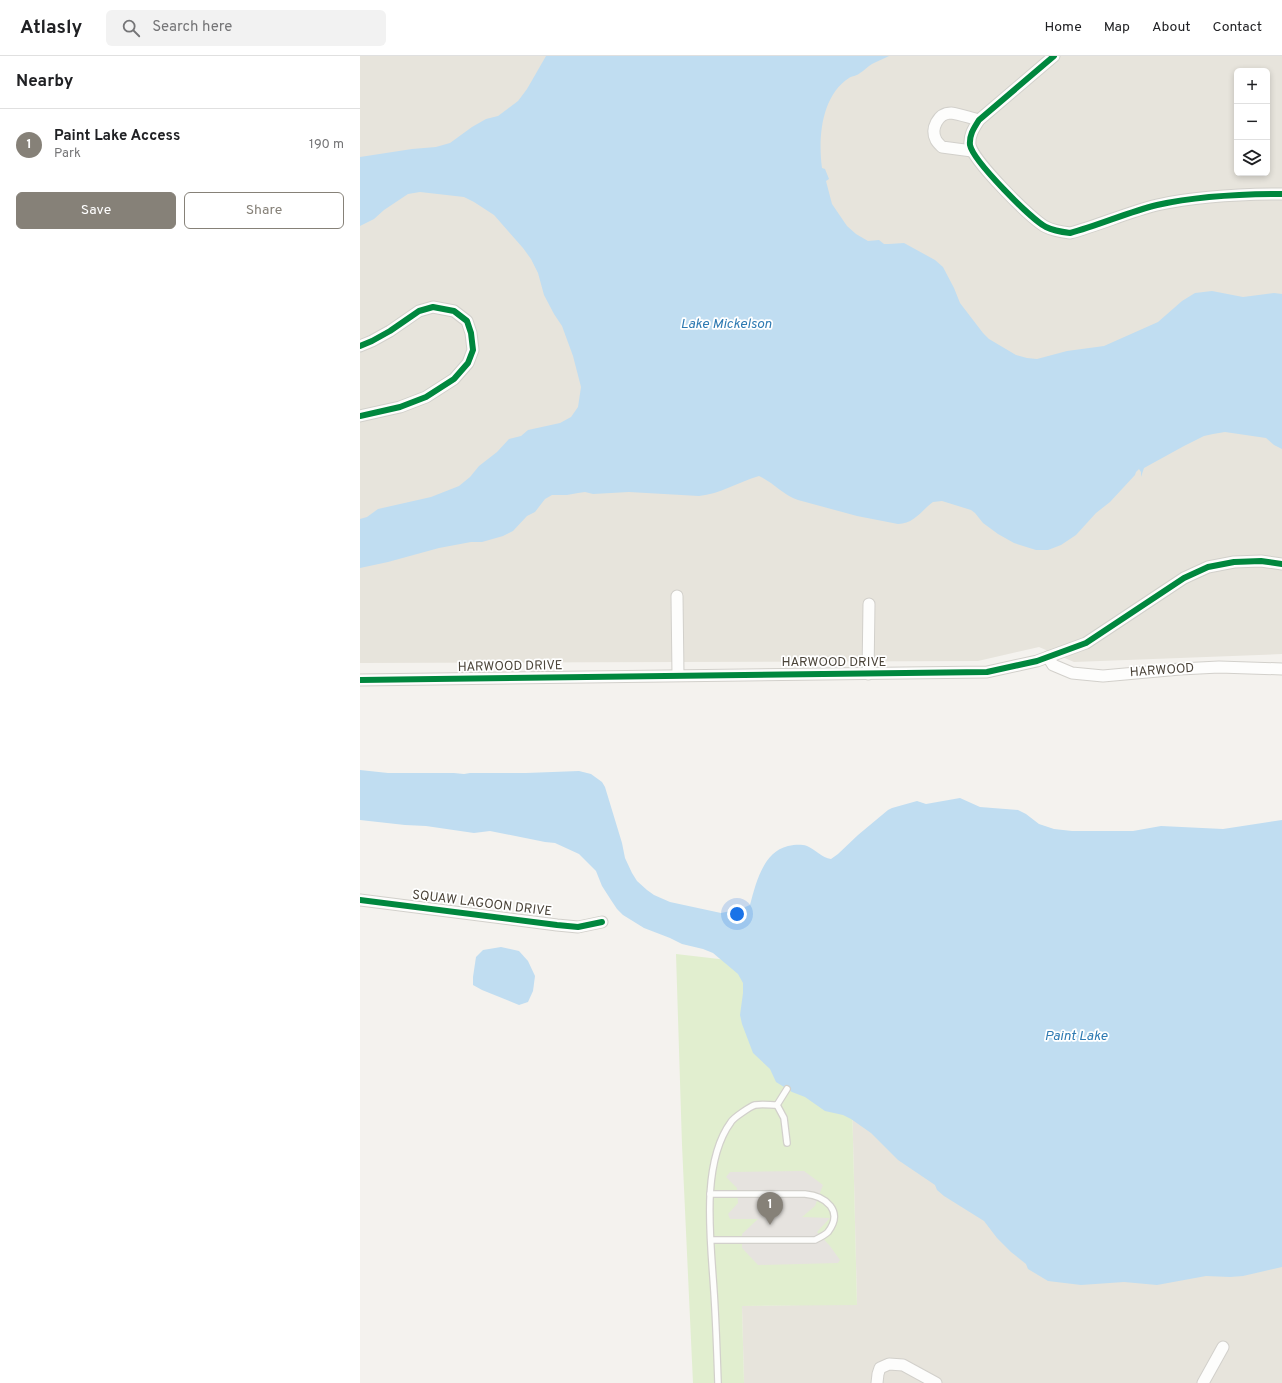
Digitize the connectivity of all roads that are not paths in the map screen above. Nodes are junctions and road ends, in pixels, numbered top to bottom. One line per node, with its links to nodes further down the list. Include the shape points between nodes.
1 (1054, 56): 2 (street)
2 (979, 120): 3 (street, via 972,131); 3 (street, via 950,113 942,116 934,131 936,140 942,147)
3 (972, 151): 4 (street, via 997,181 1035,219 1047,228 1070,233 1157,205 1234,194)
4 (1282, 194)
5 (360, 346): 6 (street, via 372,342 419,310 433,307 454,311 467,321 472,333 473,350 468,363 454,379 426,397 400,407)
6 (360, 416)
7 (1282, 564): 10 (street, HARWOOD DRIVE, via 1261,561 1234,562 1208,567 1184,578 1086,643)
8 (677, 596): 13 (street)
9 (869, 604): 12 (street)
10 (1048, 657): 11 (street, HARWOOD, via 1052,666 1072,673 1103,676 1219,667); 12 (street, HARWOOD DRIVE, via 987,672)
11 (1282, 669)
12 (868, 674): 13 (street, HARWOOD DRIVE)
13 (678, 675): 14 (street, HARWOOD DRIVE)
14 (360, 680)
15 (360, 900): 16 (street, SQUAW LAGOON DRIVE, via 558,925 578,926)
16 (602, 922)
17 (787, 1089): 18 (lane)
18 (777, 1106): 19 (lane, via 784,1118); 20 (lane, via 754,1105 731,1121 720,1141 712,1169)
19 (787, 1143)
20 (710, 1194): 21 (lane); 21 (lane, via 816,1195 824,1199 833,1210 834,1220 828,1233 815,1240)
21 (711, 1240): 23 (lane)
22 (1223, 1347): 26 (street)
23 (718, 1383)
24 (877, 1383): 25 (street, via 880,1368 889,1364 903,1365)
25 (936, 1383)
26 (1203, 1383)

